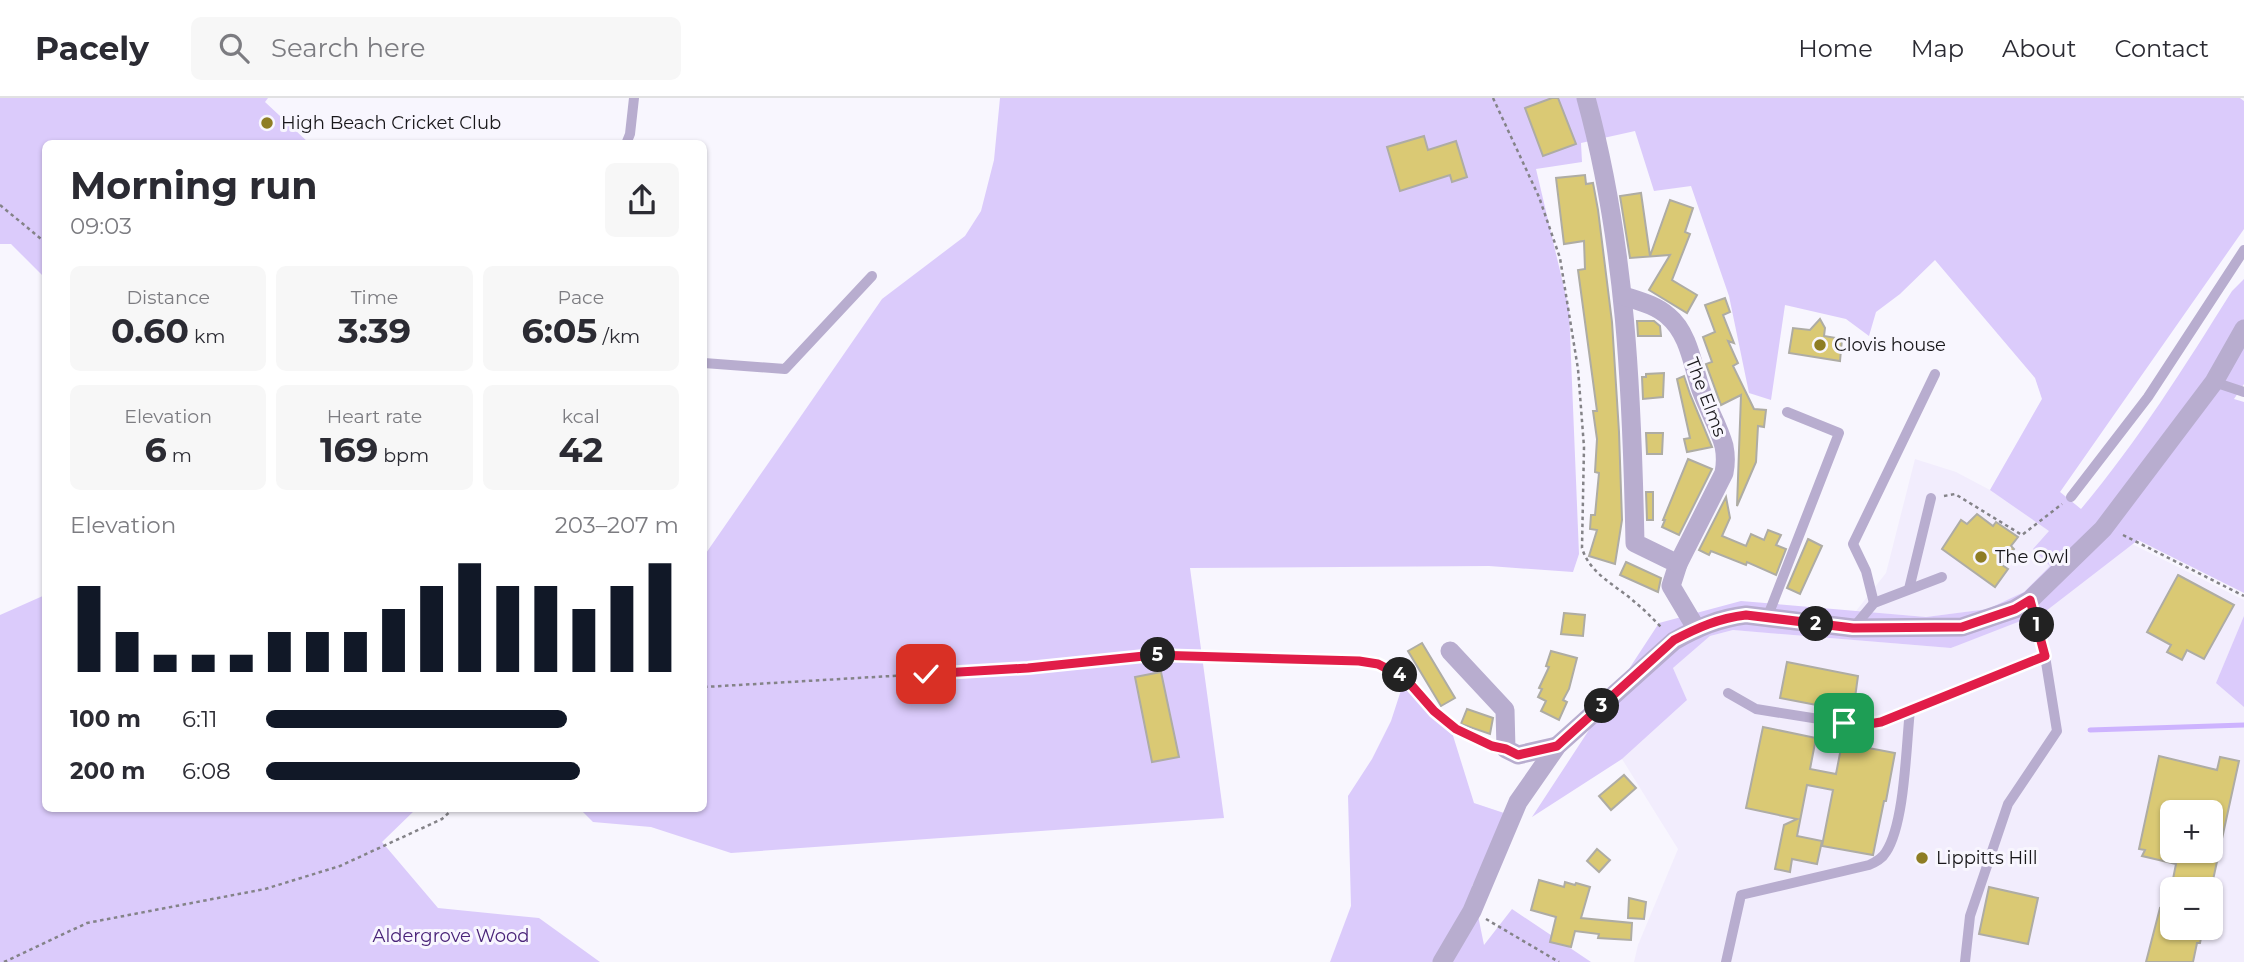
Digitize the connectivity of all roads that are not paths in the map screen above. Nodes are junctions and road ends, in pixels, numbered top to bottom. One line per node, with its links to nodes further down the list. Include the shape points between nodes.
1 (634, 98): 3 (lane)
2 (1586, 98): 6 (street)
3 (628, 140)
4 (2244, 250): 13 (lane, via 2148,397)
5 (872, 276): 8 (lane, via 785,369)
6 (1623, 296): 15 (street, via 1635,543); 15 (street, The Elms, via 1653,306 1677,325 1723,443 1724,473)
7 (2244, 330): 10 (street)
8 (707, 363)
9 (1935, 374): 19 (lane, via 1853,544)
10 (2214, 382): 11 (lane); 18 (street, via 2103,529)
11 (2244, 392)
12 (1787, 412): 20 (lane, via 1839,433)
13 (2071, 497)
14 (1931, 498): 17 (lane)
15 (1678, 564): 21 (street, The Elms, via 1671,586)
16 (1942, 577): 17 (lane)
17 (1909, 589): 19 (lane)
18 (2030, 600): 22 (street, via 1962,627); 24 (lane)
19 (1874, 603): 22 (lane)
20 (1766, 618): 21 (street, via 1728,617); 22 (street)
21 (1696, 628): 27 (street, via 1674,640)
22 (1853, 628)
23 (1450, 651): 27 (street, via 1505,710 1506,749 1518,755)
24 (2045, 656): 26 (lane); 30 (lane, via 2057,731 2008,804 1970,916)
25 (1728, 692): 26 (lane, via 1756,709 1863,725)
26 (1910, 710): 29 (lane, via 1899,811 1885,855 1869,865 1741,895)
27 (1557, 746): 28 (street, via 1518,802 1472,911)
28 (1442, 962)
29 (1726, 962)
30 (1965, 962)

